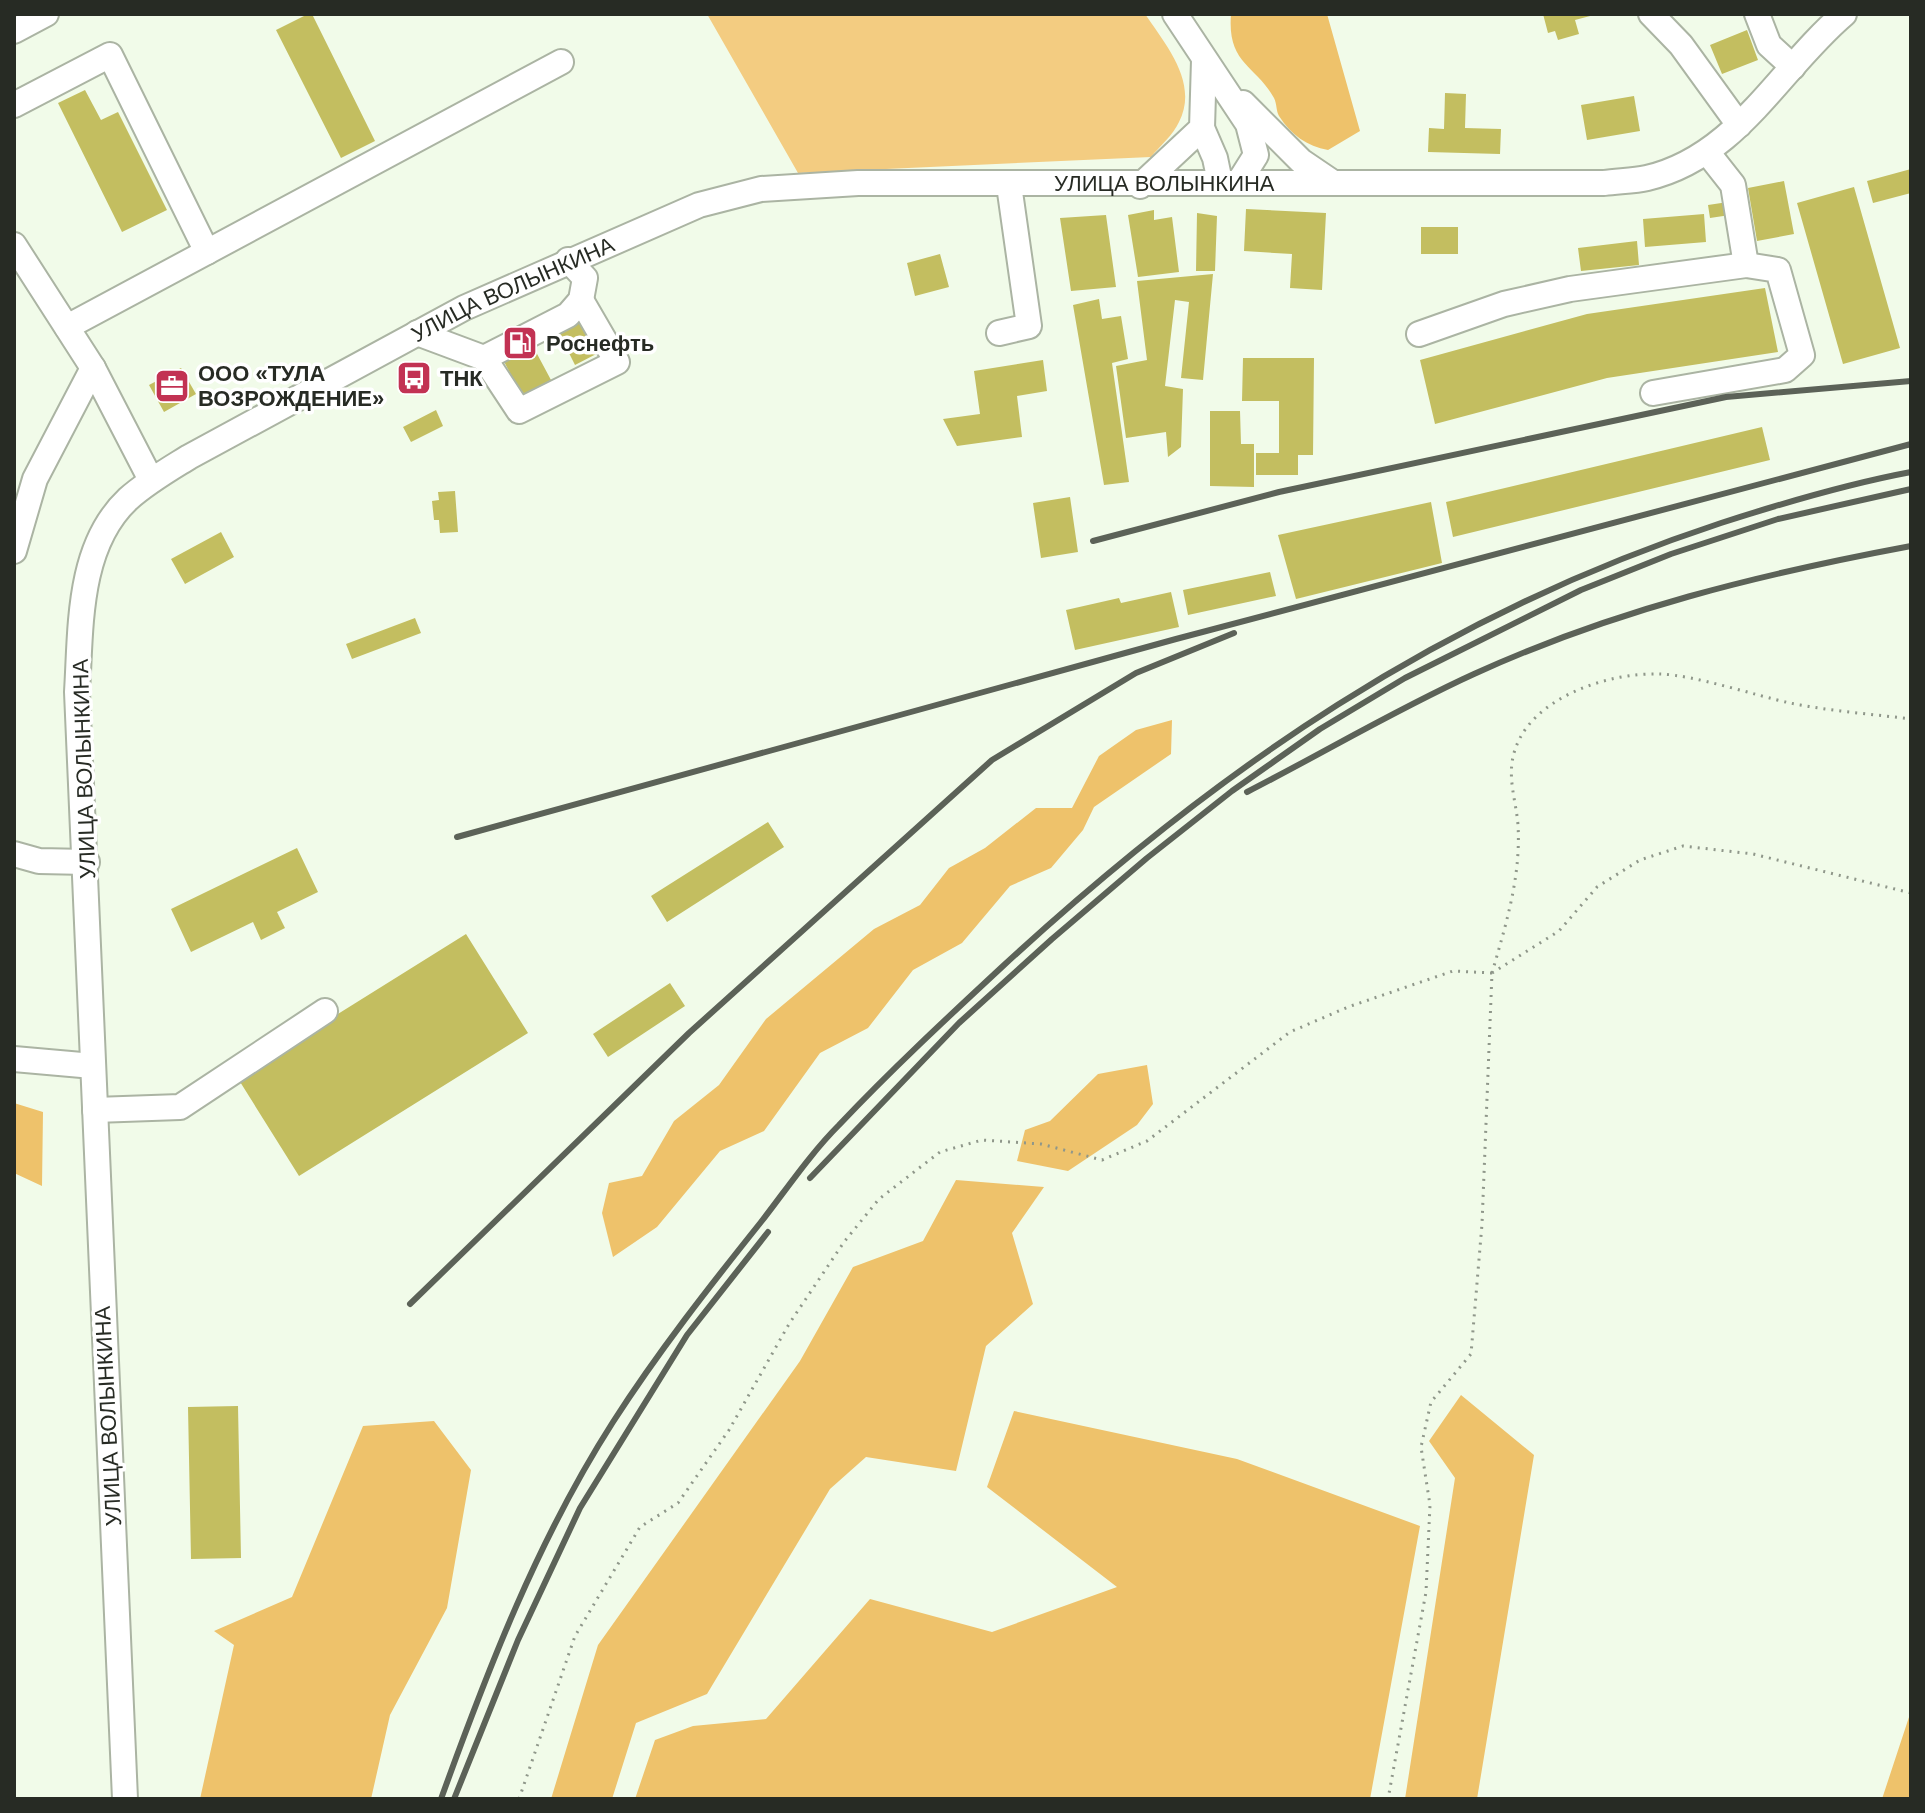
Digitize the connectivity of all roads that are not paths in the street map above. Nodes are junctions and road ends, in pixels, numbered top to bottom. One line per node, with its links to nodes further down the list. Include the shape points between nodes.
1 (46, 14): 6 (street)
2 (1175, 14): 7 (street)
3 (1651, 14): 11 (street, via 1681,45)
4 (1757, 14): 9 (street, via 1769,45)
5 (1844, 14): 9 (street, УЛИЦА ВОЛЫНКИНА)
6 (14, 31)
7 (1204, 60): 12 (street); 14 (street, via 1248,124 1256,155); 15 (street, via 1301,161)
8 (561, 62): 19 (street)
9 (1793, 67): 11 (street, УЛИЦА ВОЛЫНКИНА)
10 (14, 105): 19 (street, via 110,55)
11 (1739, 125): 13 (street, УЛИЦА ВОЛЫНКИНА)
12 (1202, 128): 14 (street); 17 (street)
13 (1707, 152): 15 (street, УЛИЦА ВОЛЫНКИНА, via 1648,178 1604,183); 21 (street, via 1733,185)
14 (1230, 182): 15 (street, УЛИЦА ВОЛЫНКИНА); 17 (street, УЛИЦА ВОЛЫНКИНА)
15 (1332, 182)
16 (1009, 185): 17 (street, УЛИЦА ВОЛЫНКИНА); 20 (street, УЛИЦА ВОЛЫНКИНА, via 858,183 761,189 699,205); 25 (street, via 1029,326)
17 (1140, 186)
18 (14, 245): 23 (street)
19 (207, 252): 23 (street)
20 (568, 260): 22 (street, via 585,278); 24 (street, УЛИЦА ВОЛЫНКИНА)
21 (1746, 265): 26 (street, via 1570,289 1504,304); 29 (street, via 1778,270 1802,355 1785,370)
22 (581, 300): 27 (street, via 568,315); 27 (street, via 617,362 519,411)
23 (67, 327): 28 (street)
24 (417, 333): 27 (street); 31 (street, УЛИЦА ВОЛЫНКИНА)
25 (999, 333)
26 (1419, 334)
27 (484, 358)
28 (93, 368): 30 (street); 31 (street)
29 (1653, 393)
30 (24, 475): 32 (street)
31 (151, 480): 34 (street, УЛИЦА ВОЛЫНКИНА, via 125,501 86,576 77,692)
32 (14, 551)
33 (14, 854): 34 (street, via 39,861)
34 (87, 862): 37 (street, УЛИЦА ВОЛЫНКИНА)
35 (325, 1011): 38 (street, via 180,1107)
36 (14, 1059): 37 (street)
37 (93, 1066): 38 (street, УЛИЦА ВОЛЫНКИНА)
38 (95, 1110): 39 (street, УЛИЦА ВОЛЫНКИНА)
39 (125, 1799)

